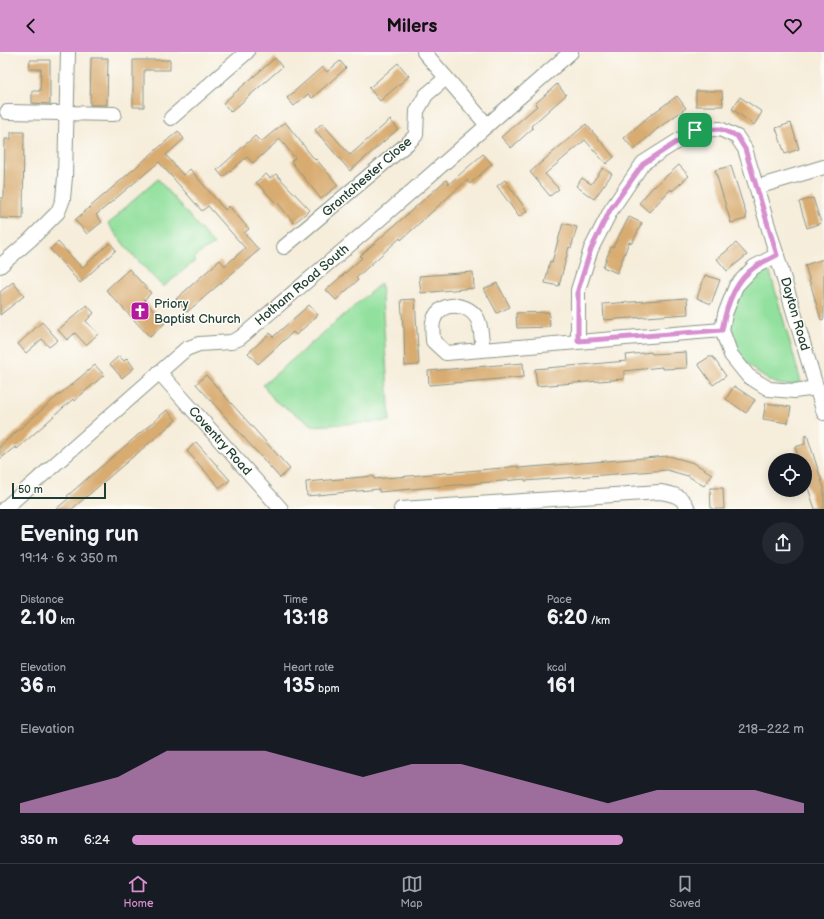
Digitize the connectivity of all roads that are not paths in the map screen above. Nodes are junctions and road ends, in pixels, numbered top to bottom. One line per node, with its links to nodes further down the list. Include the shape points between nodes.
1 (68, 52): 7 (street)
2 (247, 52): 9 (street)
3 (424, 52): 5 (street)
4 (571, 52): 10 (street, Hotham Road South)
5 (446, 78): 10 (street); 13 (street, Grantchester Close, via 426,95 417,111 416,135 408,144)
6 (7, 112): 7 (street)
7 (67, 114): 8 (street); 15 (street, via 63,199 58,212)
8 (114, 114)
9 (171, 118)
10 (487, 125): 19 (street, Hotham Road South, via 240,338 231,342 199,344 186,349)
11 (824, 167): 12 (street)
12 (757, 187): 14 (street, Dayton Road); 17 (street, Dayton Road, via 745,149 737,136 720,129 695,130 643,164 610,210 591,249 578,290)
13 (284, 247)
14 (777, 255): 16 (street, via 754,267 736,286); 20 (street, Dayton Road)
15 (0, 266)
16 (722, 330): 17 (street); 20 (street, via 731,355 748,376 770,388 794,391)
17 (578, 341): 18 (street)
18 (483, 349)
19 (159, 372): 22 (street, Hotham Road South); 23 (street, Coventry Road)
20 (817, 388): 21 (street, Dayton Road)
21 (824, 413)
22 (4, 509)
23 (281, 509)
24 (400, 509): 25 (street, via 660,492 680,497)
25 (688, 509)

